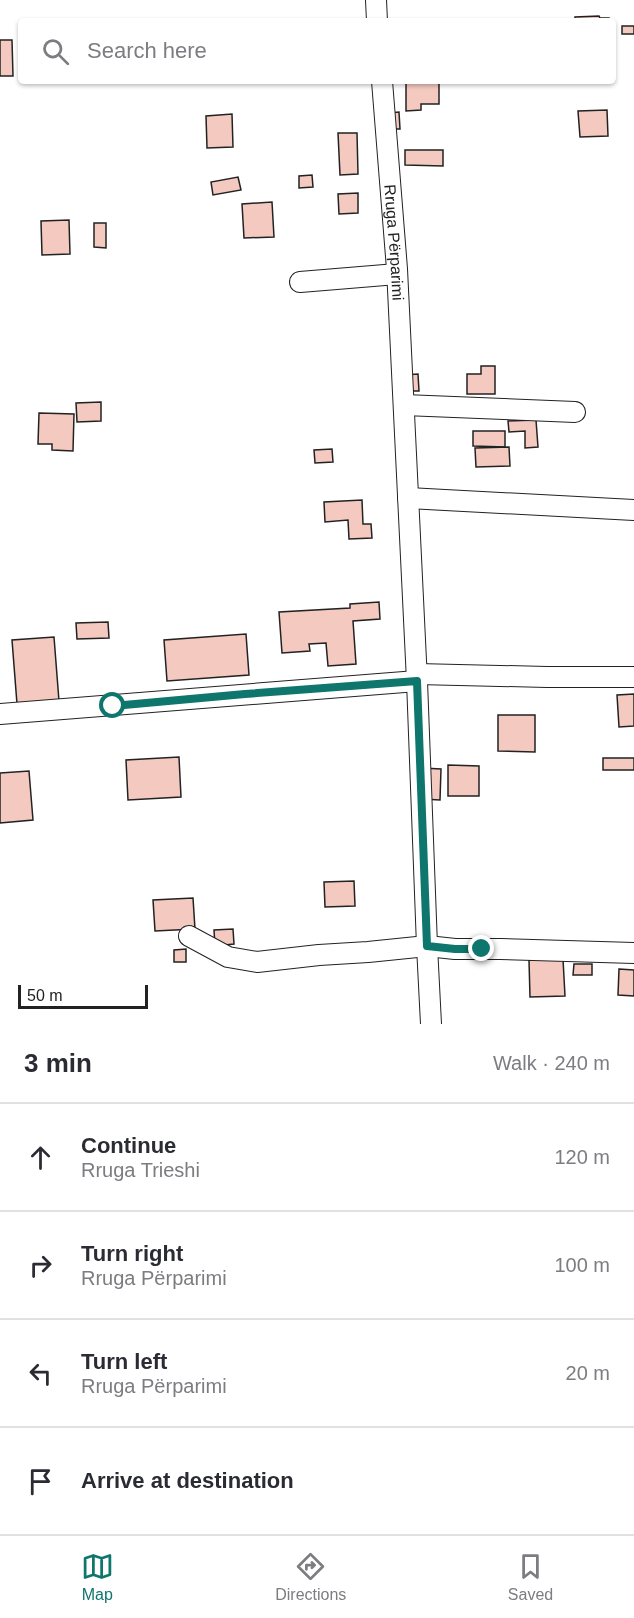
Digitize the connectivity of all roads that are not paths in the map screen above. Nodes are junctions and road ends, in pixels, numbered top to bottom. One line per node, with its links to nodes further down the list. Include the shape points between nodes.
1 (376, 0): 2 (street)
2 (377, 18)
3 (382, 84): 4 (street, Rruga Përparimi)
4 (397, 274): 5 (street); 6 (street, Rruga Përparimi)
5 (300, 282)
6 (404, 405): 7 (street); 8 (street, Rruga Përparimi)
7 (575, 412)
8 (408, 498): 9 (street); 11 (street, Rruga Përparimi)
9 (634, 510)
10 (634, 677): 11 (street)
11 (417, 678): 12 (street); 14 (street, Rruga Përparimi)
12 (0, 714)
13 (189, 936): 14 (street, via 228,957 257,962)
14 (427, 946): 15 (street); 16 (street, Rruga Përparimi)
15 (634, 953)
16 (431, 1024)

